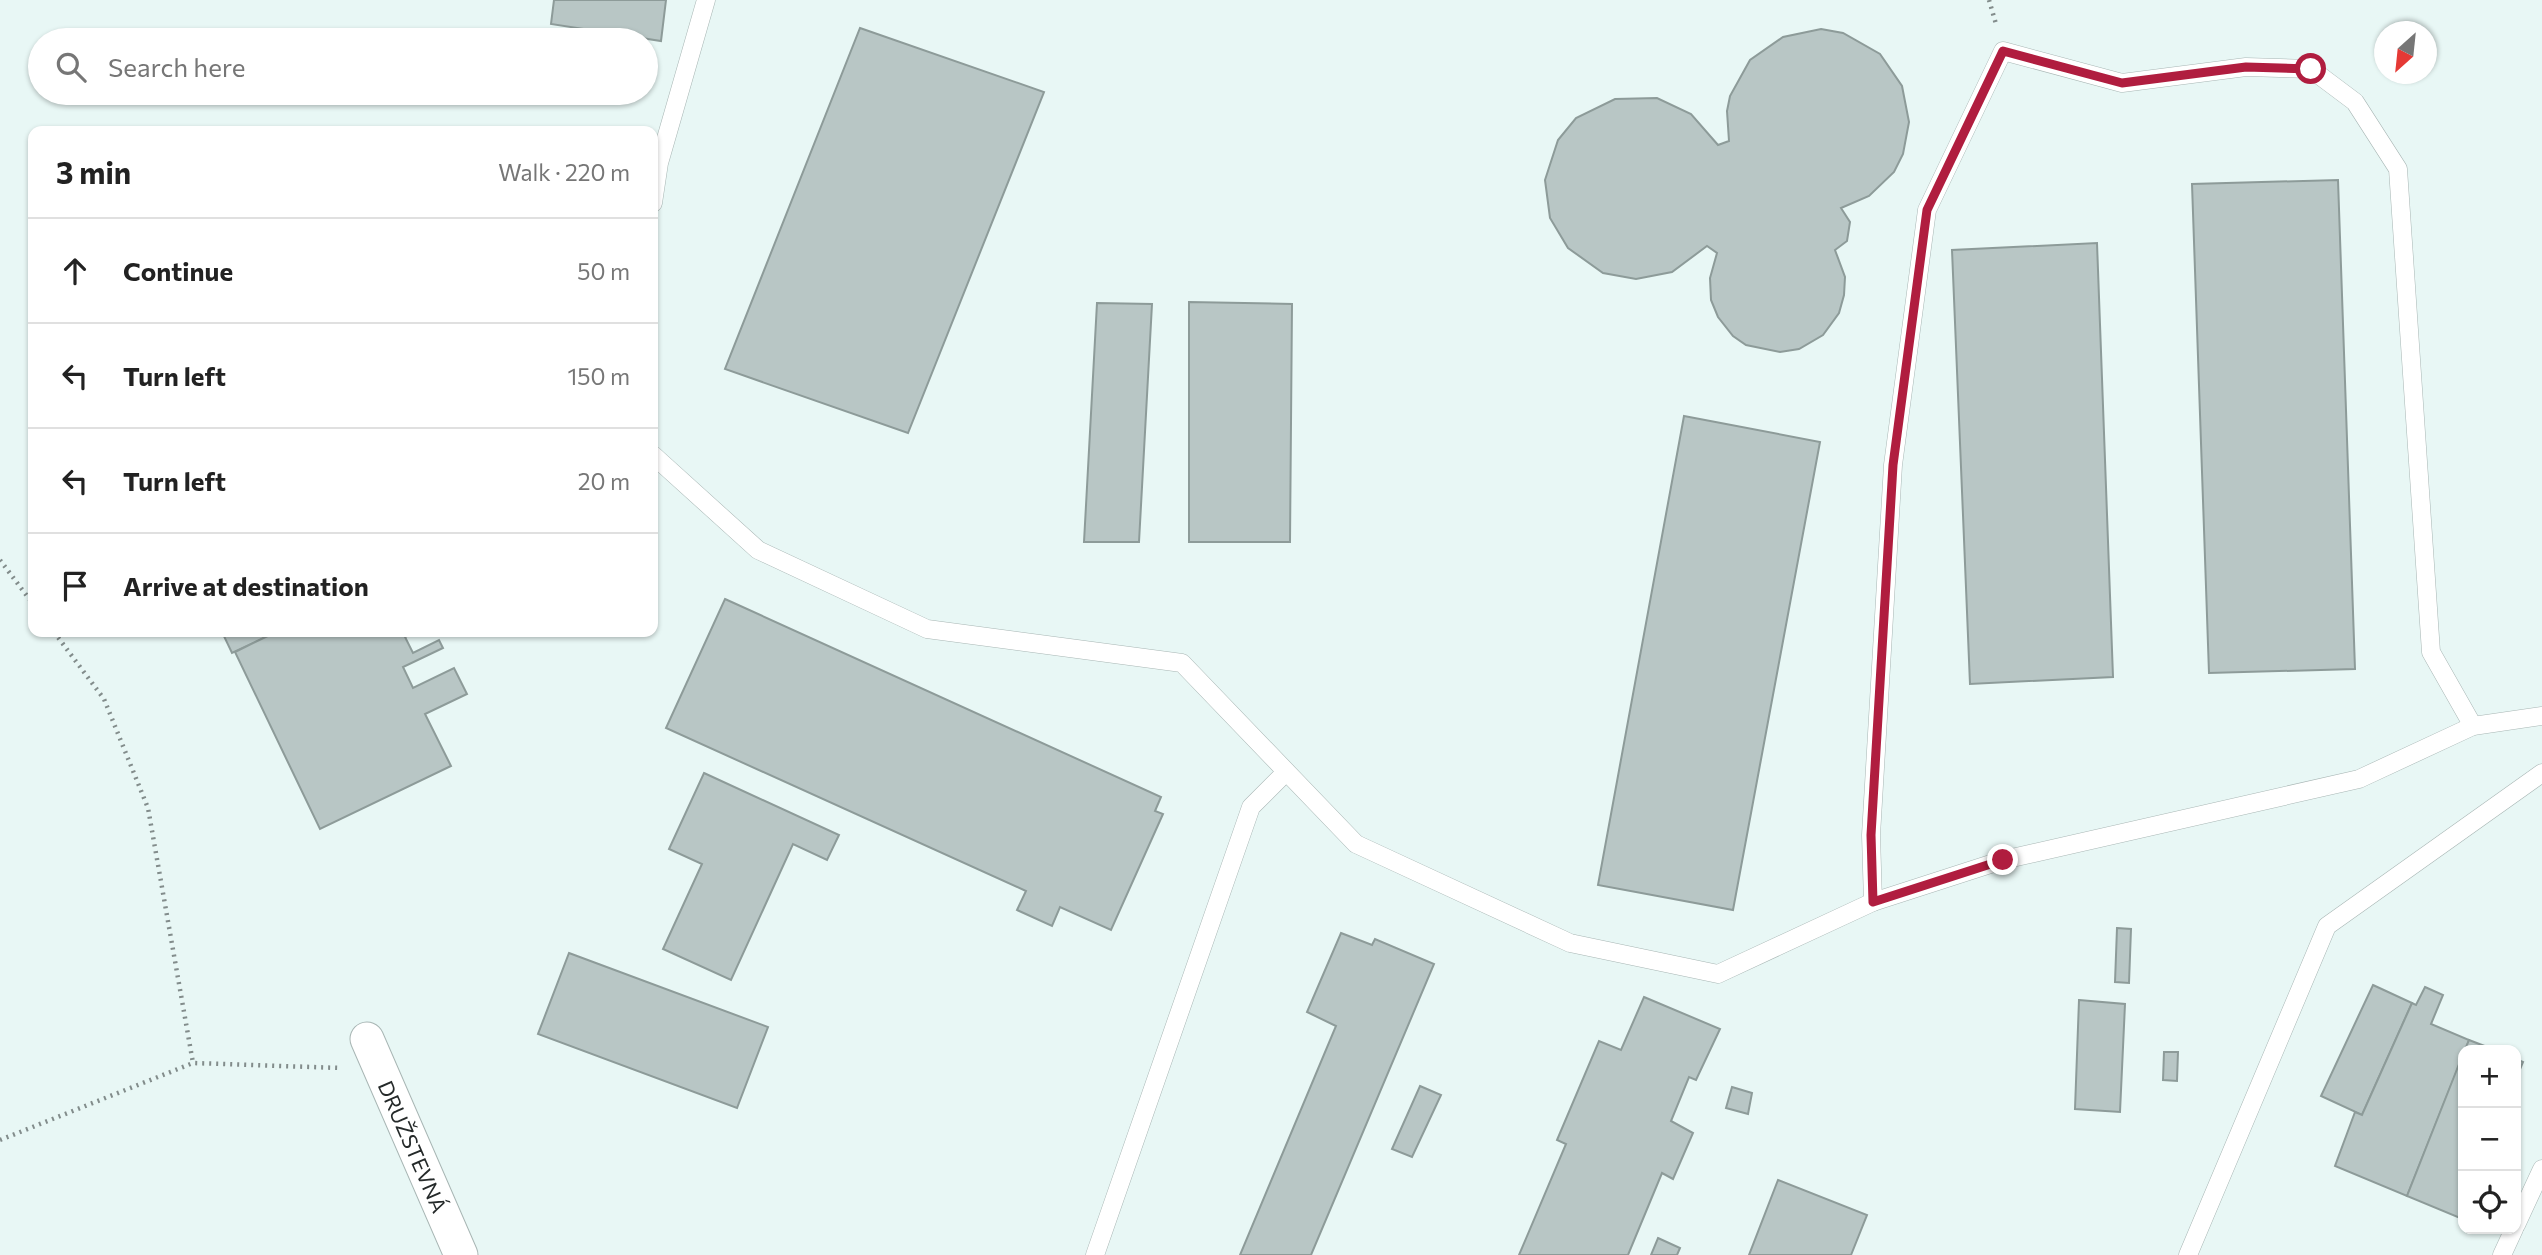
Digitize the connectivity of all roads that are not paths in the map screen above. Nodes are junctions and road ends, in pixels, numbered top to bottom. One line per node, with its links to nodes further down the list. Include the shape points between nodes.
1 (706, 0): 2 (lane)
2 (658, 174)
3 (658, 460): 6 (lane, via 758,550 927,628 1182,663)
4 (2542, 716): 5 (lane)
5 (2473, 726): 8 (lane, via 2359,779 2003,860); 8 (lane, via 2431,652 2398,169 2355,102 2311,69 2246,67 2122,83 2003,51 1927,210 1893,465 1871,835)
6 (1286, 772): 8 (lane, via 1356,844 1570,943 1718,974); 14 (lane, via 1251,807)
7 (2542, 773): 15 (lane, via 2327,926)
8 (1873, 902)
9 (367, 1039): 13 (street, DRUŽSTEVNÁ)
10 (2542, 1169): 11 (lane)
11 (2521, 1214)
12 (2512, 1234): 16 (lane)
13 (461, 1255)
14 (1095, 1255)
15 (2188, 1255)
16 (2502, 1255)

